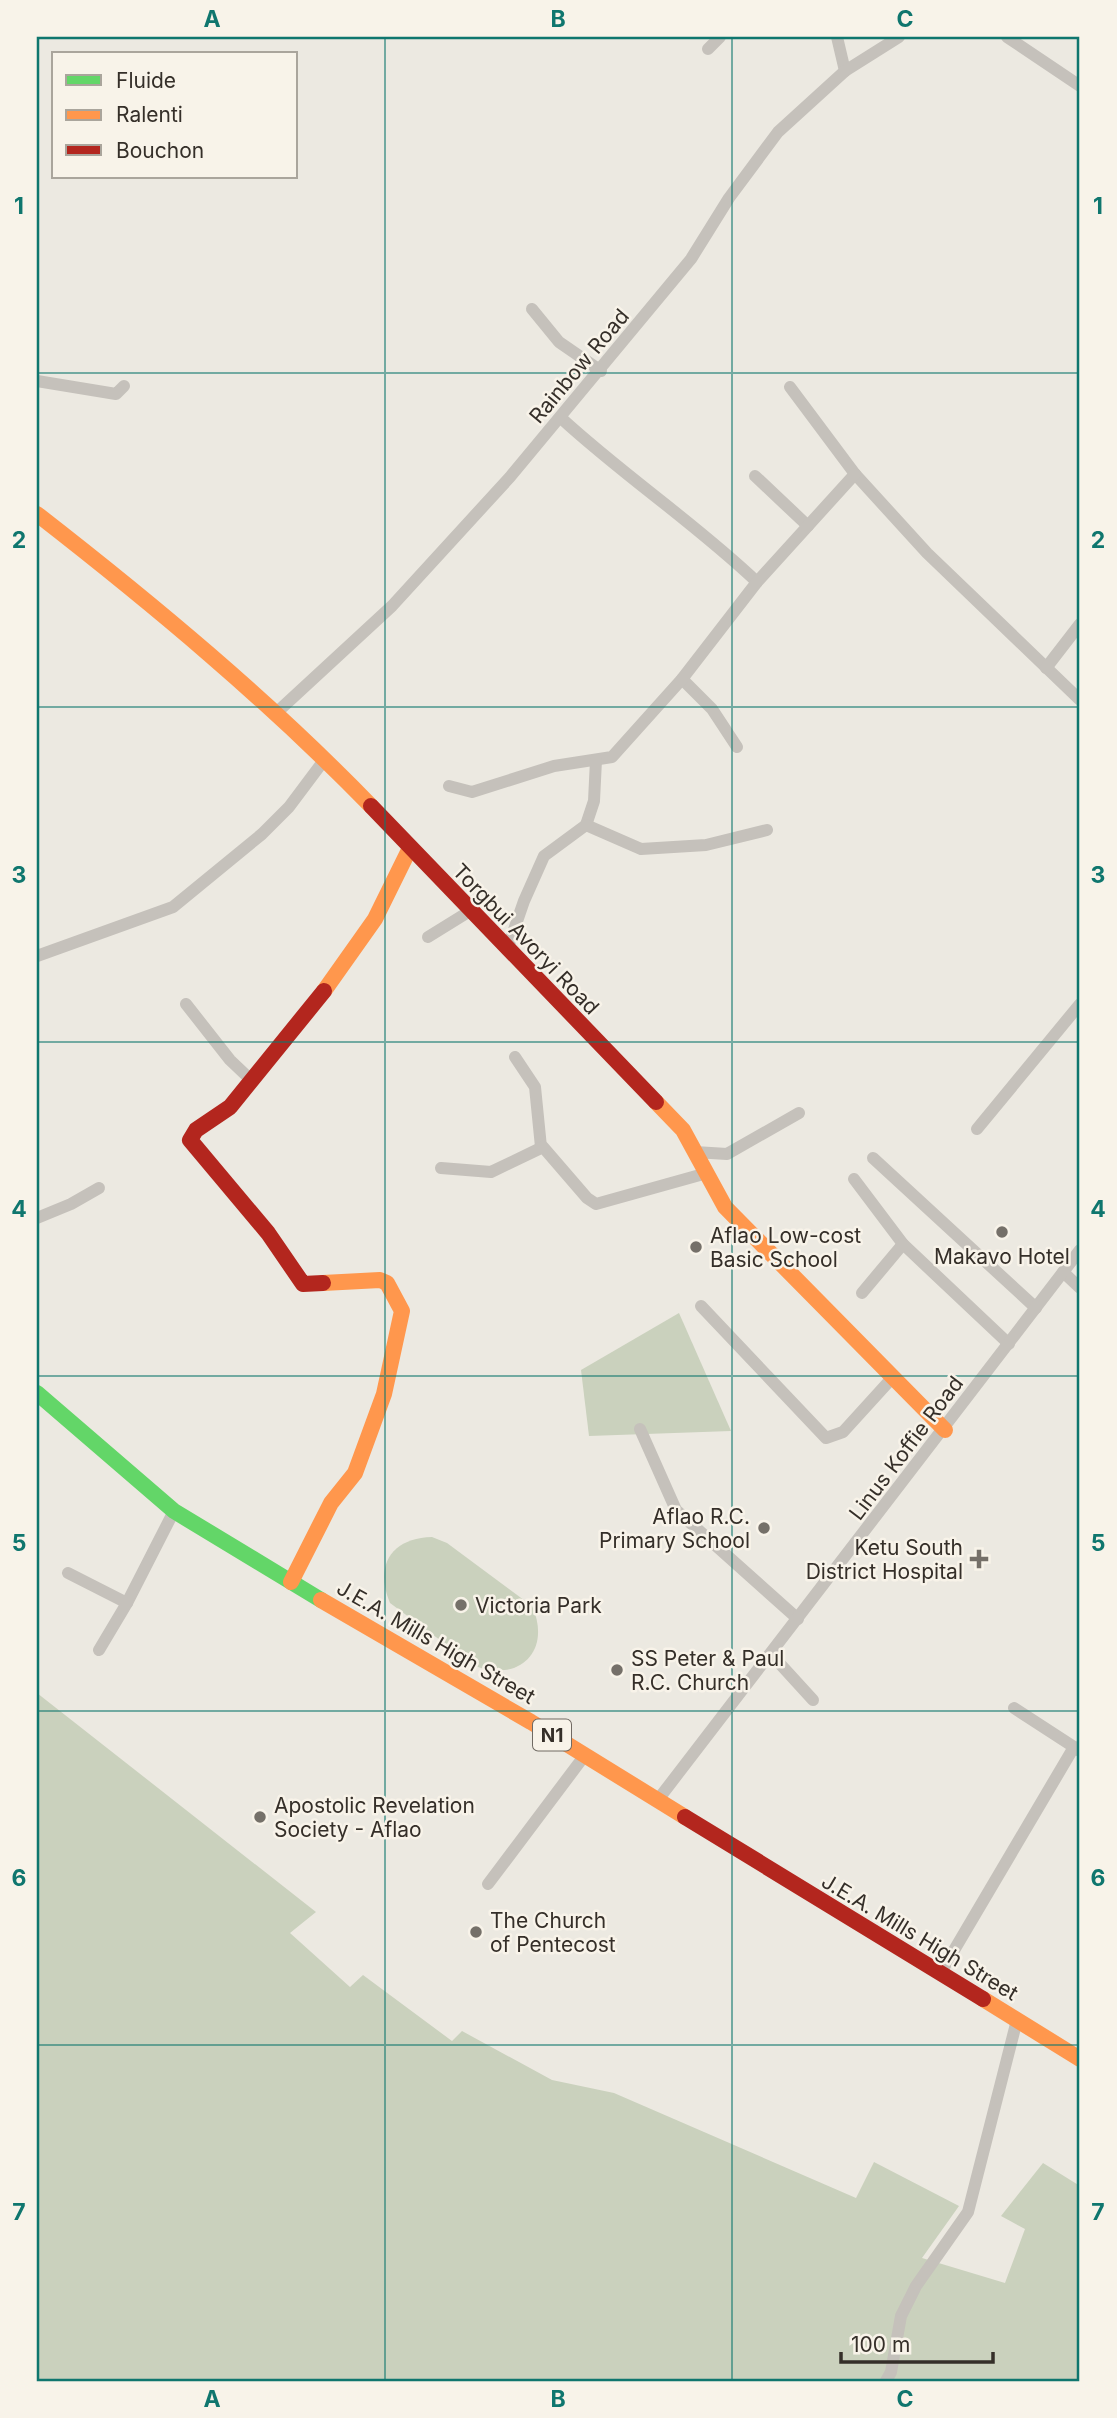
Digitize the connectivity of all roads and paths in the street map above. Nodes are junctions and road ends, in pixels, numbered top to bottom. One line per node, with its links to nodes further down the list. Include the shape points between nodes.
1 (720, 37): 5 (street)
2 (837, 37): 6 (street)
3 (899, 37): 6 (street, Rainbow Road)
4 (1007, 37): 7 (street)
5 (708, 48)
6 (845, 71): 9 (street, Rainbow Road, via 778,132 691,259)
7 (1080, 86)
8 (532, 309): 9 (street, via 559,342)
9 (601, 371): 13 (street, Rainbow Road)
10 (37, 381): 11 (street, via 106,394 116,394)
11 (124, 386)
12 (790, 387): 14 (street)
13 (561, 418): 18 (street); 23 (street, Rainbow Road, via 392,607)
14 (855, 474): 17 (street); 20 (street, via 926,553)
15 (755, 476): 17 (street)
16 (37, 514): 23 (main road, Torgbui Avoryi Road, via 108,569)
17 (808, 526): 18 (street)
18 (757, 582): 21 (street)
19 (1080, 624): 20 (street)
20 (1046, 668): 22 (street)
21 (682, 679): 24 (street, via 712,709); 26 (street, via 611,757)
22 (1080, 700)
23 (275, 714): 25 (main road, Torgbui Avoryi Road)
24 (737, 747)
25 (325, 759): 30 (main road, Torgbui Avoryi Road); 34 (street, via 262,834 173,907)
26 (596, 760): 27 (street, via 554,766 472,792); 28 (street, via 594,801)
27 (450, 786)
28 (586, 825): 29 (street, via 642,849 706,845); 33 (street, via 544,856)
29 (767, 830)
30 (410, 848): 31 (main road, Torgbui Avoryi Road); 38 (main road, via 375,919 340,971)
31 (470, 911): 32 (street); 33 (main road, Torgbui Avoryi Road)
32 (428, 937)
33 (507, 950): 42 (main road, Torgbui Avoryi Road, via 683,1130)
34 (37, 956)
35 (186, 1004): 38 (street)
36 (1080, 1004): 40 (street)
37 (515, 1057): 41 (street, via 535,1087)
38 (250, 1079): 63 (main road, via 230,1107 196,1130 190,1140 268,1233 303,1284 380,1280 387,1283 402,1311 384,1394 355,1473 331,1503)
39 (799, 1114): 42 (street, via 727,1154)
40 (977, 1129)
41 (541, 1147): 44 (street, via 491,1172); 45 (street, via 596,1203)
42 (695, 1152): 45 (main road, Torgbui Avoryi Road)
43 (873, 1158): 55 (street)
44 (441, 1168)
45 (707, 1173): 57 (main road, Torgbui Avoryi Road, via 726,1207)
46 (854, 1179): 49 (street)
47 (99, 1188): 48 (street)
48 (37, 1218)
49 (903, 1244): 53 (street); 56 (street)
50 (1080, 1250): 51 (street, Linus Koffie Road)
51 (1063, 1272): 52 (street); 55 (street, Linus Koffie Road)
52 (1080, 1288)
53 (862, 1293)
54 (701, 1306): 57 (street, via 826,1437 843,1432)
55 (1036, 1308): 56 (street, Linus Koffie Road)
56 (1009, 1344): 60 (street, Linus Koffie Road)
57 (893, 1377): 60 (main road, Torgbui Avoryi Road)
58 (37, 1393): 61 (main road, J.E.A. Mills High Street / N1)
59 (640, 1429): 65 (street, via 676,1510)
60 (945, 1430): 65 (street, Linus Koffie Road)
61 (174, 1511): 63 (main road, J.E.A. Mills High Street / N1); 64 (street)
62 (68, 1573): 64 (street)
63 (291, 1582): 71 (main road, J.E.A. Mills High Street / N1)
64 (128, 1603): 66 (street)
65 (798, 1619): 67 (street, Linus Koffie Road)
66 (99, 1650)
67 (771, 1654): 68 (street); 72 (street, Linus Koffie Road)
68 (813, 1700)
69 (1014, 1708): 70 (street)
70 (1077, 1749): 74 (street)
71 (585, 1755): 72 (main road, J.E.A. Mills High Street / N1); 73 (street)
72 (657, 1801): 74 (main road, J.E.A. Mills High Street / N1)
73 (488, 1884)
74 (940, 1974): 75 (main road, J.E.A. Mills High Street / N1)
75 (1017, 2020): 76 (main road, J.E.A. Mills High Street / N1); 77 (street, via 968,2211 901,2316)
76 (1080, 2059)
77 (886, 2381)

